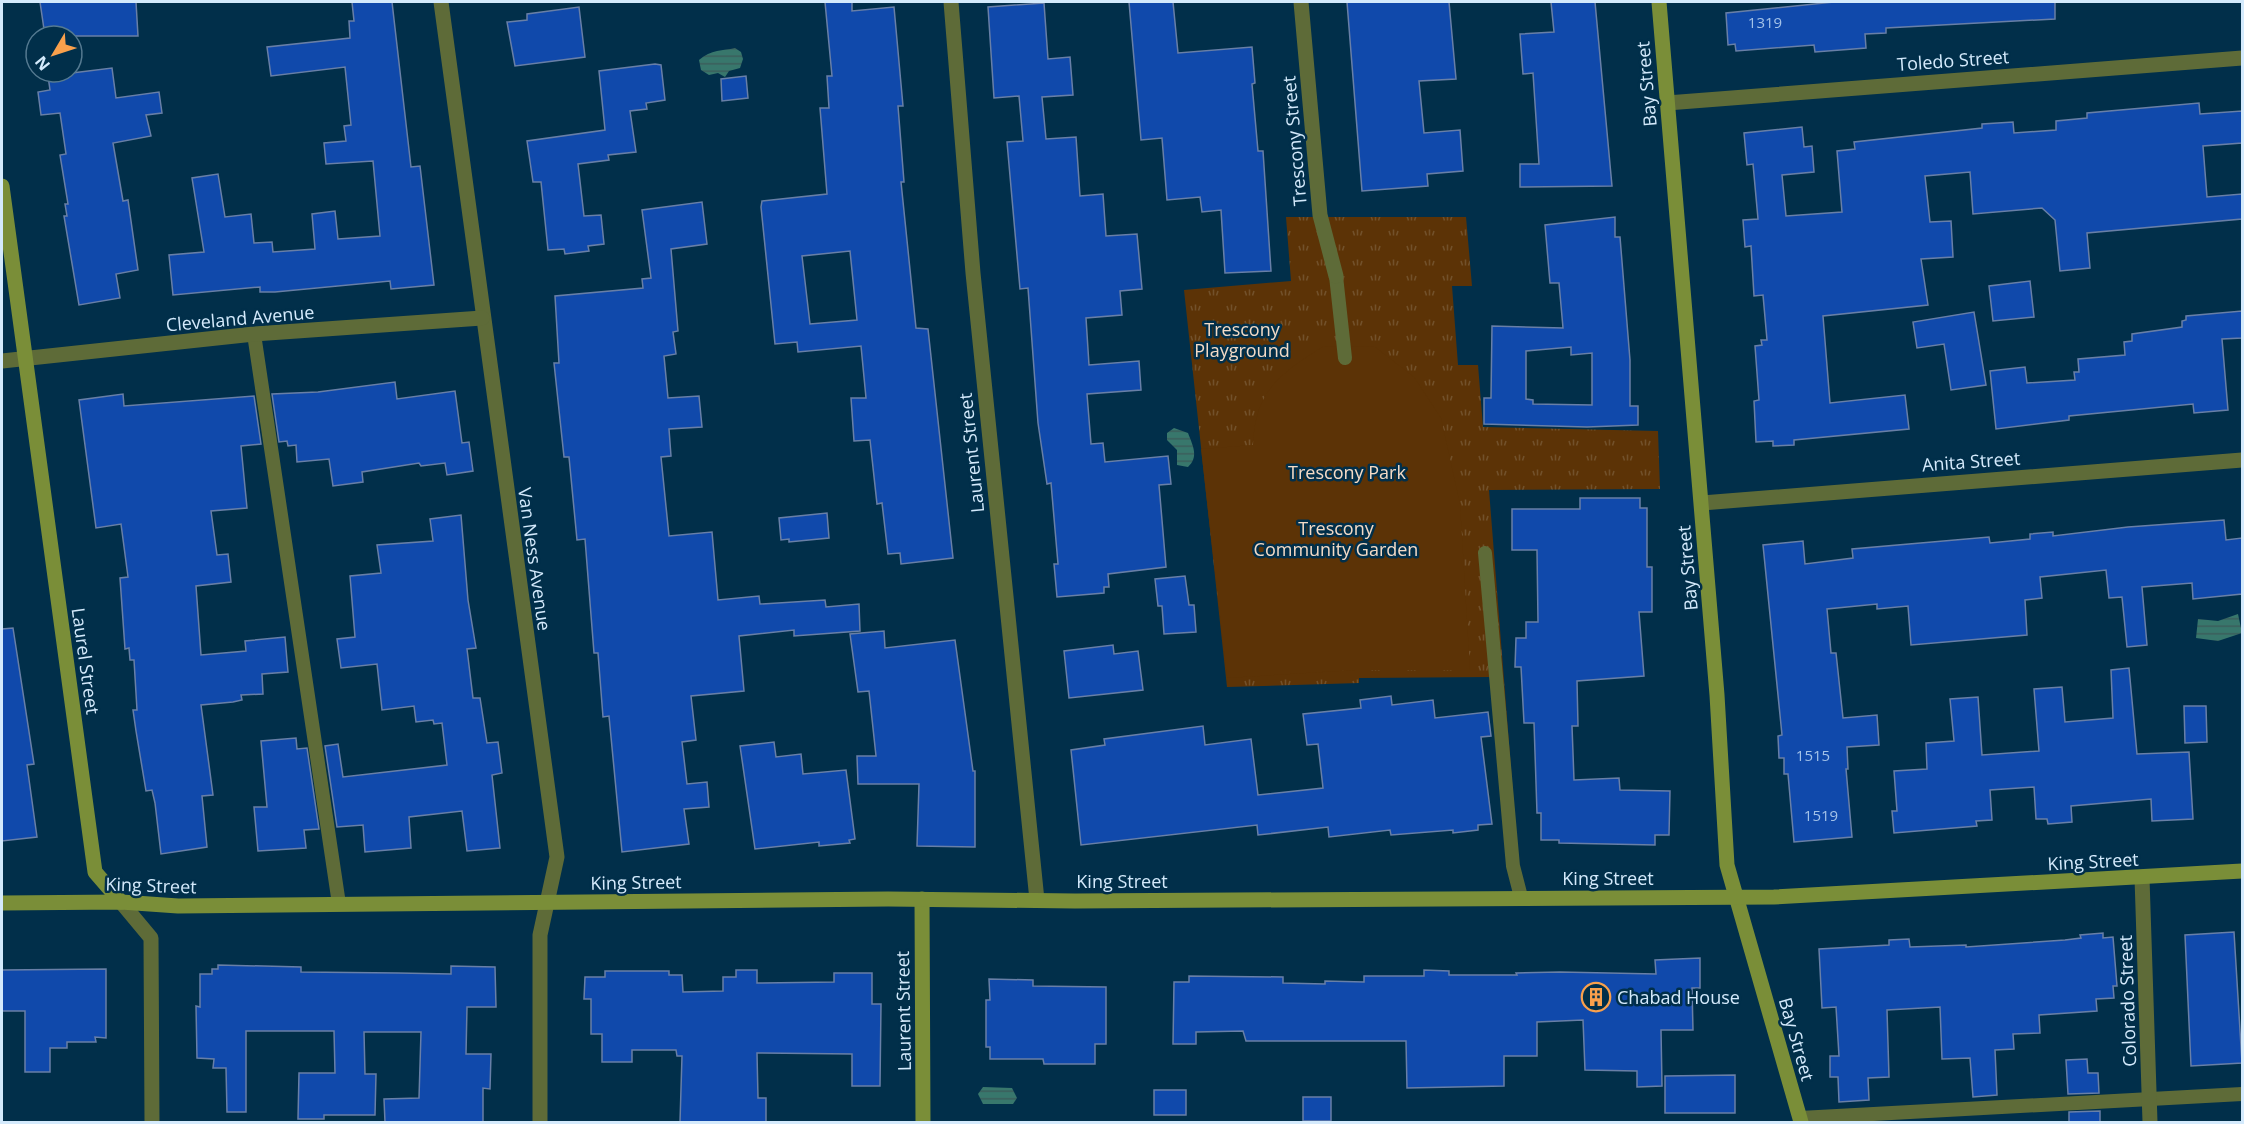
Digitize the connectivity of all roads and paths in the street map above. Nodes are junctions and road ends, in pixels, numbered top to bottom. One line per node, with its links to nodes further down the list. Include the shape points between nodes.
1 (441, 2): 9 (street, Van Ness Avenue)
2 (951, 2): 22 (street, Laurent Street, via 974,285)
3 (1301, 2): 8 (street, Trescony Street, via 1320,215)
4 (1659, 2): 6 (street, Bay Street)
5 (2242, 58): 6 (street, Toledo Street)
6 (1666, 103): 15 (street, Bay Street)
7 (2, 186): 12 (street, Laurel Street)
8 (1336, 276): 11 (lane)
9 (482, 318): 10 (street, Cleveland Avenue); 25 (street, Van Ness Avenue, via 557,857)
10 (254, 334): 12 (street, Cleveland Avenue); 26 (lane)
11 (1345, 358)
12 (24, 360): 13 (street, Cleveland Avenue); 23 (street, Laurel Street, via 95,872)
13 (2, 361)
14 (2242, 460): 15 (street, Anita Street)
15 (1702, 503): 20 (street, Bay Street, via 1727,865)
16 (1485, 553): 19 (lane, via 1513,866)
17 (2242, 871): 18 (street, King Street)
18 (2142, 878): 20 (street, King Street); 28 (street, Colorado Street)
19 (1521, 897): 20 (street, King Street); 22 (street, King Street)
20 (1735, 897): 29 (street, Bay Street)
21 (922, 899): 22 (street, King Street); 25 (street, King Street); 32 (street, Laurent Street)
22 (1036, 900)
23 (121, 902): 24 (street, King Street); 26 (street, King Street, via 178,906); 30 (street, Laurel Street, via 151,938)
24 (2, 903)
25 (549, 903): 26 (street, King Street); 31 (street, Van Ness Avenue, via 540,935)
26 (339, 904)
27 (2242, 1094): 28 (lane)
28 (2149, 1097): 29 (lane); 33 (street, Colorado Street)
29 (1800, 1120)
30 (152, 1122)
31 (540, 1122)
32 (923, 1122)
33 (2150, 1122)

